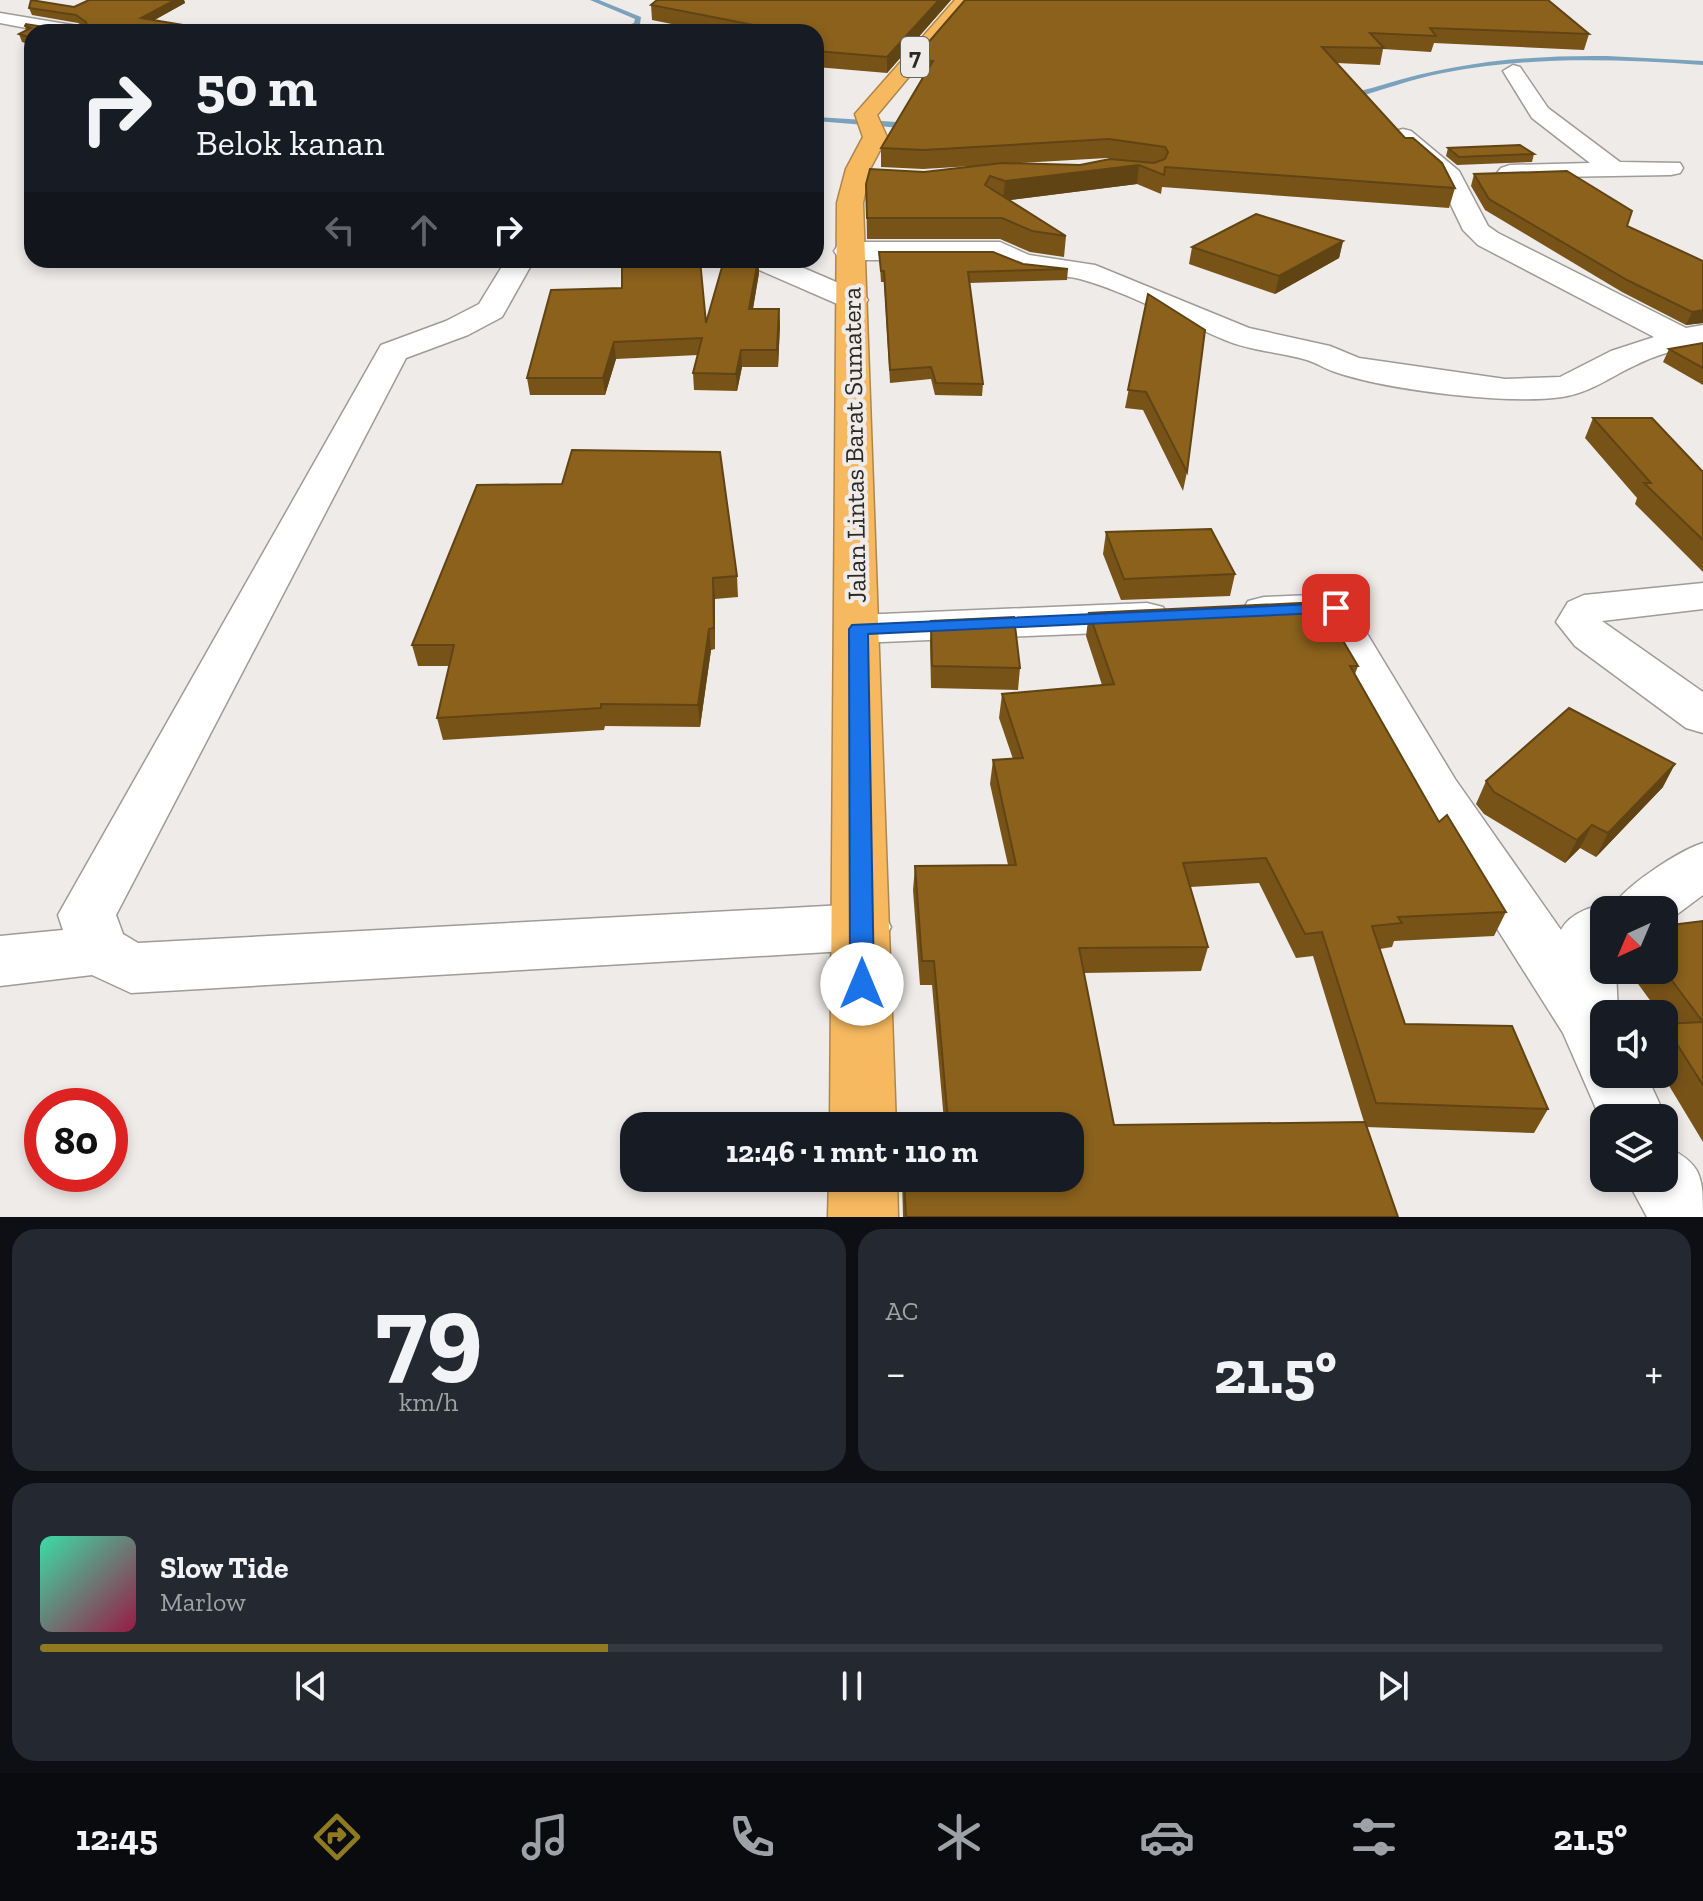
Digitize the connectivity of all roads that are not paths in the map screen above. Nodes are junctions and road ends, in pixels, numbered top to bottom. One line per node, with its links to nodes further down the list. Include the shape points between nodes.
1 (964, 0): 9 (highway, Jalan Lintas Barat Sumatera / 7, via 870,152 850,203)
2 (0, 18): 3 (street)
3 (33, 24)
4 (1513, 71): 7 (street, via 1540,113)
5 (1385, 122): 8 (street)
6 (1671, 168): 7 (street)
7 (1613, 169): 8 (street)
8 (1468, 175): 13 (street, via 1477,230 1488,239)
9 (848, 251): 12 (highway, Jalan Lintas Barat Sumatera / 7); 13 (street, via 1000,251 1028,264 1085,271 1239,335 1347,365 1505,389 1562,387 1623,358)
10 (515, 268): 21 (street, via 491,310 393,352 87,915)
11 (779, 268): 12 (street)
12 (853, 300): 15 (highway, Jalan Lintas Barat Sumatera / 7)
13 (1692, 337)
14 (1703, 596): 16 (street, via 1600,605 1584,612 1578,622)
15 (858, 629): 19 (highway, Jalan Lintas Barat Sumatera / 7); 24 (street, via 1336,608 1343,632 1437,792)
16 (1703, 716)
17 (1703, 864): 18 (street)
18 (1662, 896)
19 (862, 927): 21 (street, via 131,968); 25 (highway, Jalan Lintas Barat Sumatera / 7)
20 (1590, 936): 23 (street)
21 (100, 950): 22 (street)
22 (0, 961)
23 (1590, 968)
24 (1590, 1032)
25 (863, 1112)
26 (863, 1192): 28 (highway)
27 (1670, 1192): 29 (street)
28 (863, 1217)
29 (1689, 1217)

